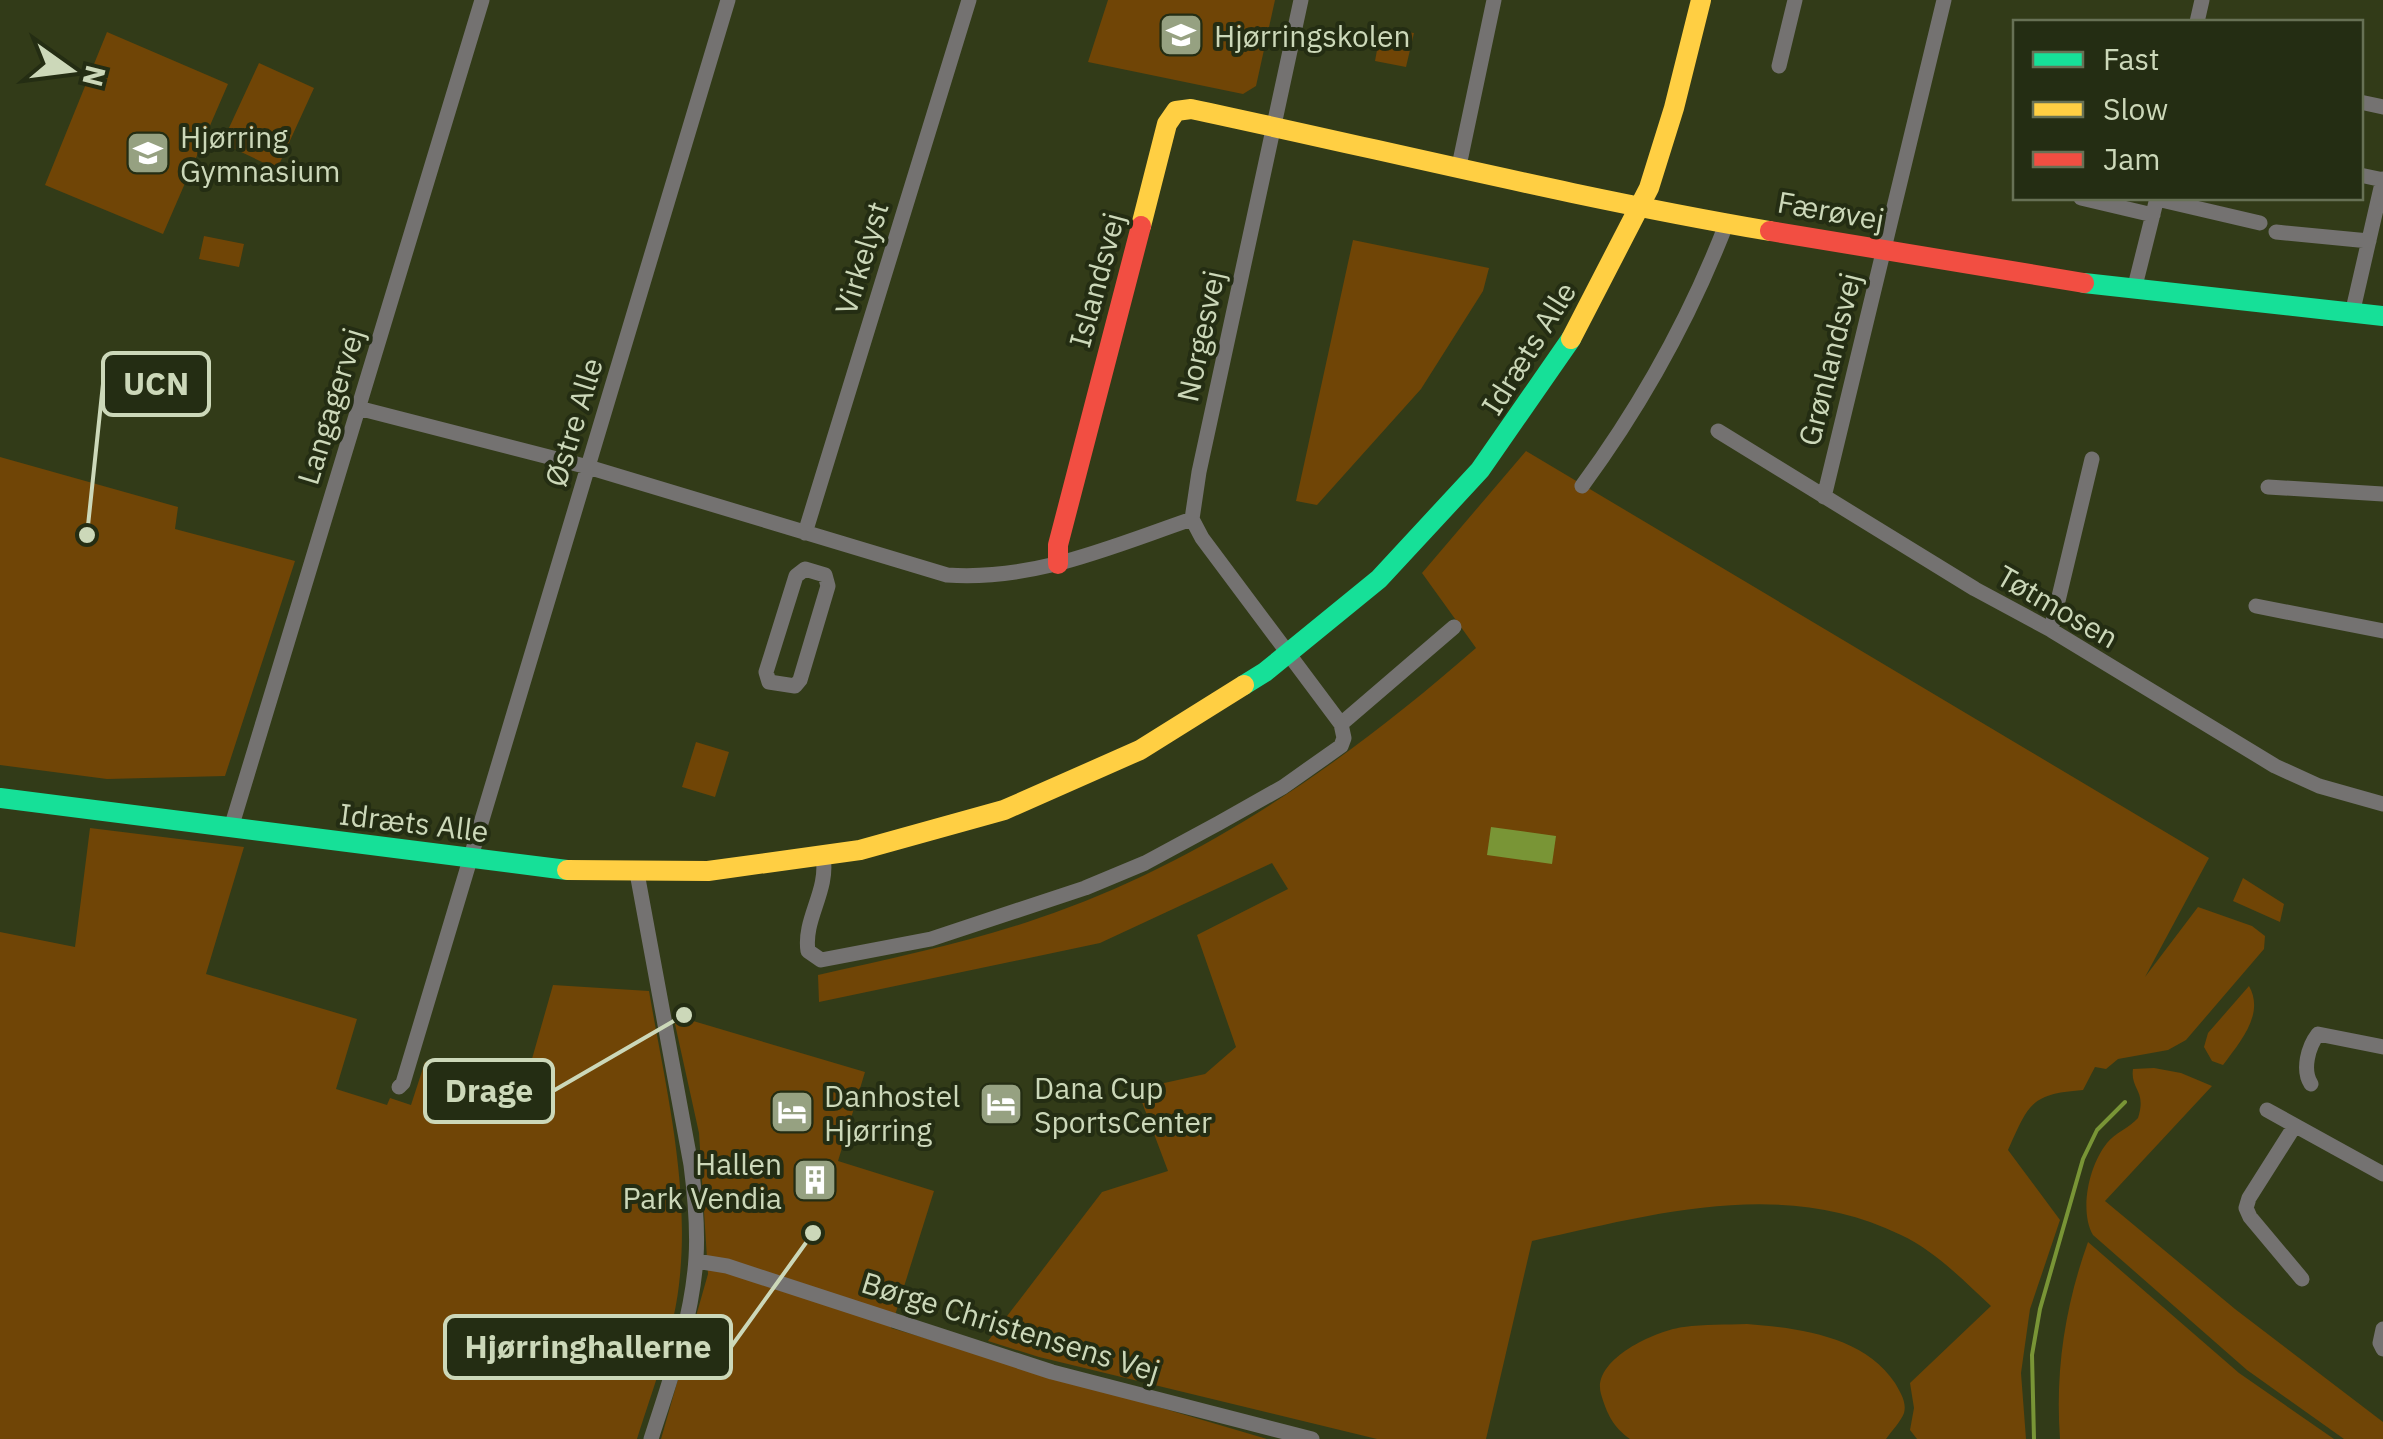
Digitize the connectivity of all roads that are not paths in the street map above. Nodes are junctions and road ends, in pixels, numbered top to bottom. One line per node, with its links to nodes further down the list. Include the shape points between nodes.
1 (482, 0): 24 (street, Langagervej)
2 (728, 0): 27 (street, Østre Alle)
3 (968, 0): 33 (street, Virkelyst)
4 (1301, 0): 10 (street, Norgesvej)
5 (1494, 0): 11 (street)
6 (1700, 0): 15 (street, Idræts Alle)
7 (1795, 0): 9 (street)
8 (1944, 0): 20 (street, Grønlandsvej)
9 (1779, 66)
10 (1274, 127): 11 (street, Færøvej); 32 (street, Norgesvej); 35 (street, Islandsvej, via 1191,108 1176,111 1167,124)
11 (1459, 166): 15 (street, Færøvej)
12 (2383, 180): 19 (street)
13 (2107, 200): 14 (street)
14 (2156, 204): 17 (street); 21 (street)
15 (1640, 209): 16 (street, Færøvej); 41 (street, Idræts Alle, via 1561,359 1514,430 1408,554)
16 (1727, 222): 20 (street, Færøvej); 28 (street, via 1651,386)
17 (2260, 223)
18 (2276, 232): 19 (street)
19 (2374, 236): 22 (street)
20 (1884, 250): 21 (street, Færøvej); 31 (street, Grønlandsvej)
21 (2134, 290): 22 (street, Færøvej)
22 (2352, 314): 23 (street, Færøvej)
23 (2383, 316)
24 (358, 408): 27 (street); 45 (street, Langagervej)
25 (1718, 431): 31 (street, Tøtmosen)
26 (2092, 458): 39 (street)
27 (588, 467): 33 (street); 47 (street, Østre Alle)
28 (1582, 486)
29 (2268, 487): 30 (street)
30 (2383, 494)
31 (1824, 498): 39 (street, Tøtmosen)
32 (1192, 519): 35 (street); 41 (street)
33 (805, 532): 34 (street)
34 (824, 538): 35 (street, via 946,575 984,578); 36 (street)
35 (1058, 564)
36 (814, 571): 36 (street, via 825,575 828,586 800,680 791,688 773,683 766,672 796,576)
37 (2256, 606): 40 (street)
38 (1454, 627): 42 (street)
39 (2052, 630): 44 (street, Tøtmosen, via 2274,766)
40 (2383, 632)
41 (1290, 656): 42 (street); 46 (street, Idræts Alle, via 1108,766 1027,801 914,839)
42 (1341, 724): 46 (street, via 1344,738 1334,753 1146,863 931,939 833,959 811,956 807,938 825,882)
43 (0, 798): 45 (street, Idræts Alle)
44 (2383, 804)
45 (231, 828): 47 (street, Idræts Alle)
46 (823, 857): 48 (street, Idræts Alle, via 709,872)
47 (470, 860): 48 (street, Idræts Alle); 51 (street, Østre Alle)
48 (636, 873): 55 (street, via 692,1165)
49 (2383, 1047): 50 (street, via 2318,1034 2305,1074)
50 (2311, 1084)
51 (399, 1087)
52 (2267, 1110): 53 (street)
53 (2294, 1127): 54 (street); 56 (street, via 2246,1208)
54 (2383, 1174)
55 (696, 1261): 59 (street, via 687,1319); 60 (street, Børge Christensens Vej, via 1109,1388)
56 (2302, 1279)
57 (2383, 1329): 58 (street)
58 (2383, 1350)
59 (652, 1439)
60 (1312, 1439)

